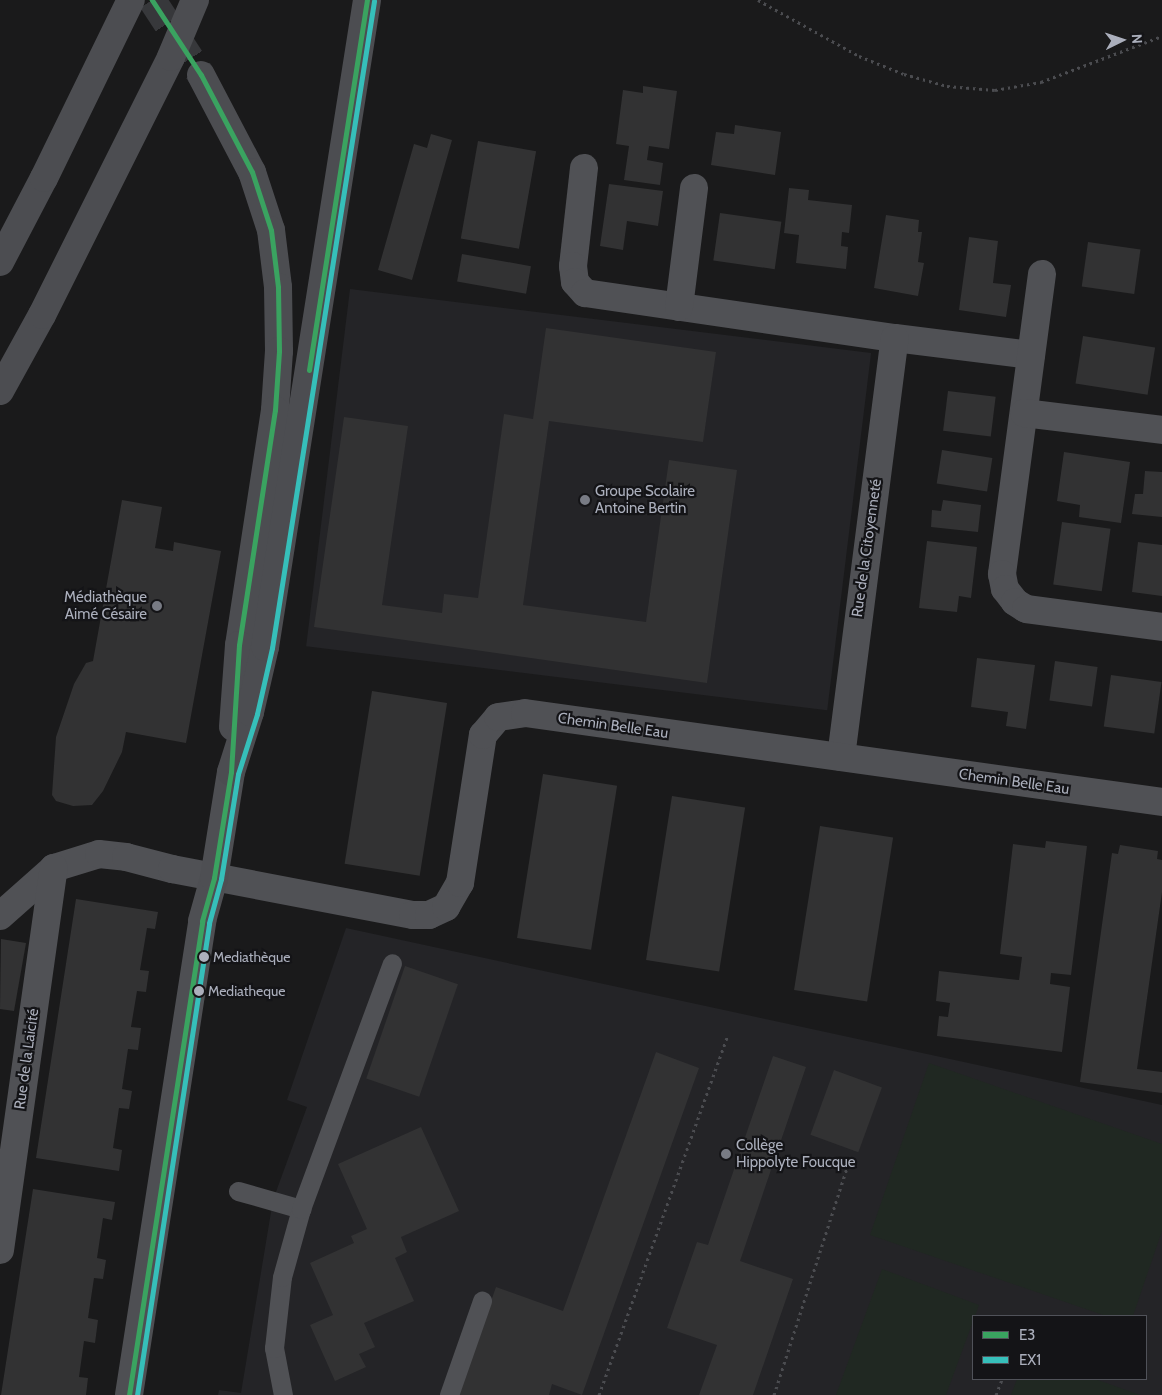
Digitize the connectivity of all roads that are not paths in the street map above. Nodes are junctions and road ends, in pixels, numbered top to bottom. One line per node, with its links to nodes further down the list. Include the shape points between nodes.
1 (196, 0): 12 (highway, bridge, via 171,57 42,315)
2 (367, 0): 17 (highway, via 265,648)
3 (128, 7): 7 (highway)
4 (201, 75): 17 (highway, via 252,172 270,230 278,287 279,351 275,410 239,645)
5 (584, 168): 9 (street, via 573,266 575,282 586,293)
6 (694, 188): 9 (street)
7 (0, 262)
8 (1042, 274): 11 (street)
9 (679, 307): 10 (street)
10 (895, 338): 11 (street); 16 (street, Rue de la Citoyenneté)
11 (1032, 355): 13 (street)
12 (0, 390)
13 (1024, 413): 14 (street); 15 (street, via 1002,574 1005,589 1015,602 1026,609)
14 (1162, 430)
15 (1162, 627)
16 (841, 757): 18 (street, Chemin Belle Eau); 20 (street, Chemin Belle Eau, via 525,713 498,717 483,735 460,883 446,907 429,915 413,915)
17 (231, 772): 20 (main road)
18 (1162, 802)
19 (54, 868): 20 (street, via 98,854 126,857); 21 (street); 25 (street, Rue de la Laicité)
20 (214, 878): 27 (main road, via 200,931)
21 (0, 916)
22 (392, 964): 24 (lane)
23 (238, 1191): 24 (lane)
24 (301, 1209): 28 (lane, via 282,1277 276,1319 274,1348)
25 (0, 1250)
26 (482, 1301): 29 (lane)
27 (129, 1395)
28 (283, 1395)
29 (449, 1395)

